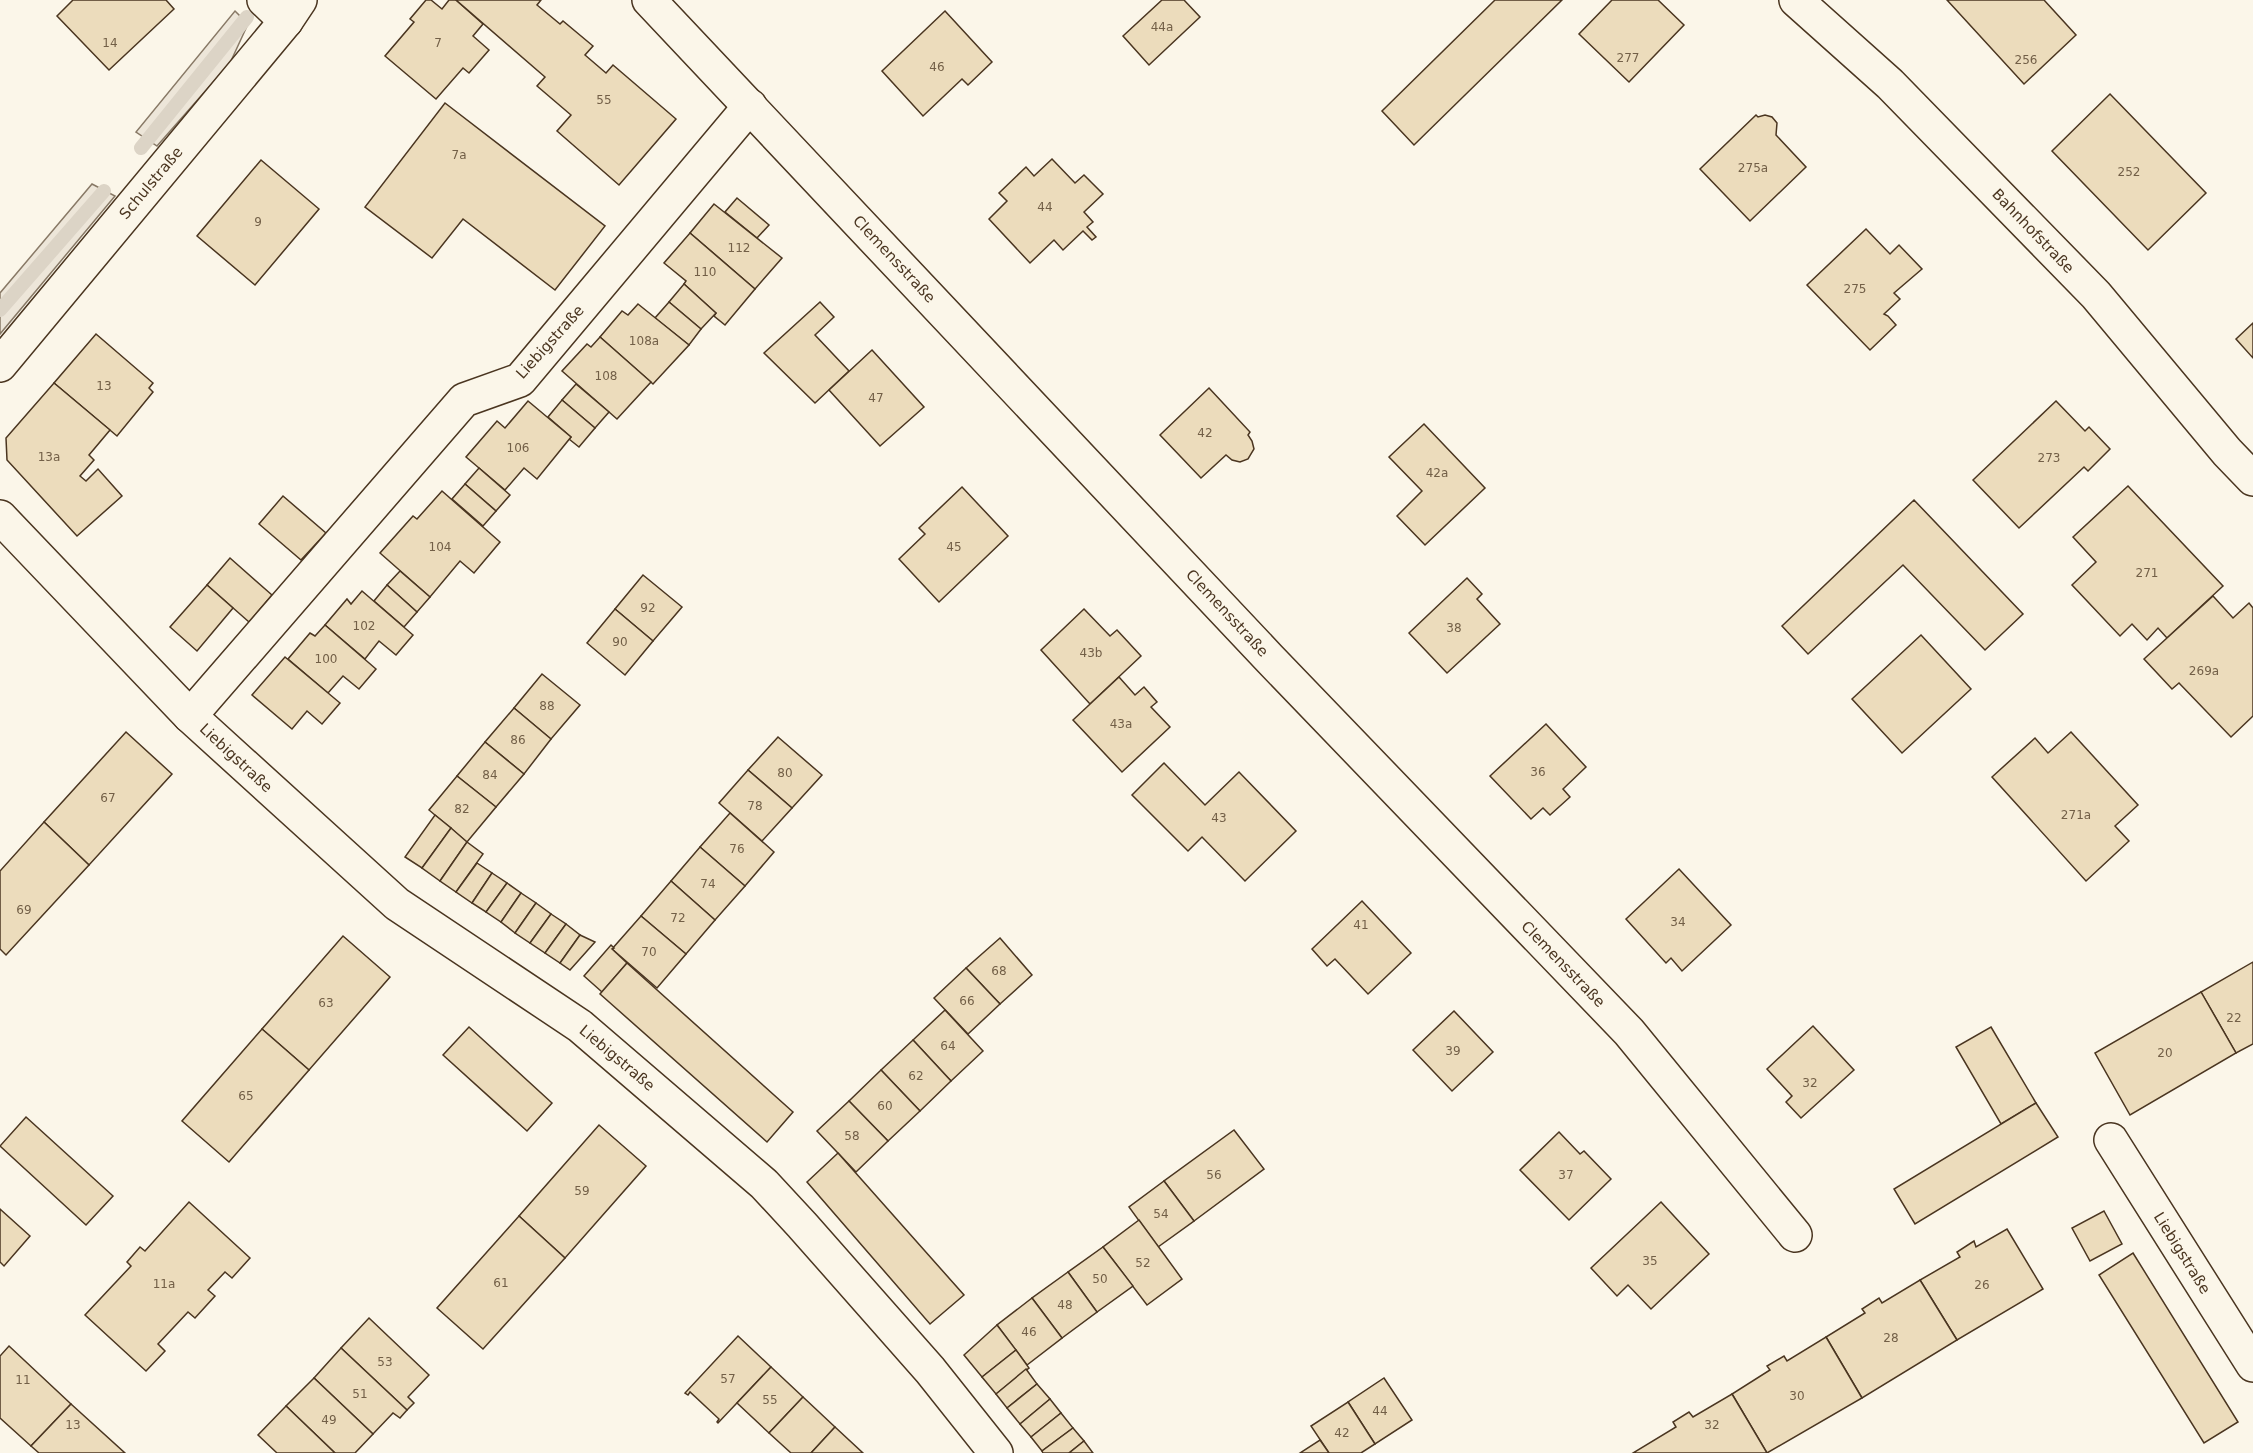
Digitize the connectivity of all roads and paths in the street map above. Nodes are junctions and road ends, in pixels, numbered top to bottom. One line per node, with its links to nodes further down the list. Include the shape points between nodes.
1 (649, 0): 4 (street, Clemensstraße)
2 (1796, 0): 6 (street, Bahnhofstraße, via 1890,84 2096,296)
3 (284, 7): 5 (street, Schulstraße)
4 (750, 106): 8 (street, Liebigstraße, via 520,380 464,400); 10 (street, Clemensstraße, via 1269,658 1629,1032)
5 (0, 365)
6 (2253, 479)
7 (0, 517): 8 (street, Liebigstraße)
8 (190, 716): 12 (street, Liebigstraße, via 397,904 580,1026 764,1184 930,1370)
9 (2111, 1140): 11 (street, Liebigstraße)
10 (1795, 1235)
11 (2253, 1365)
12 (996, 1453)

